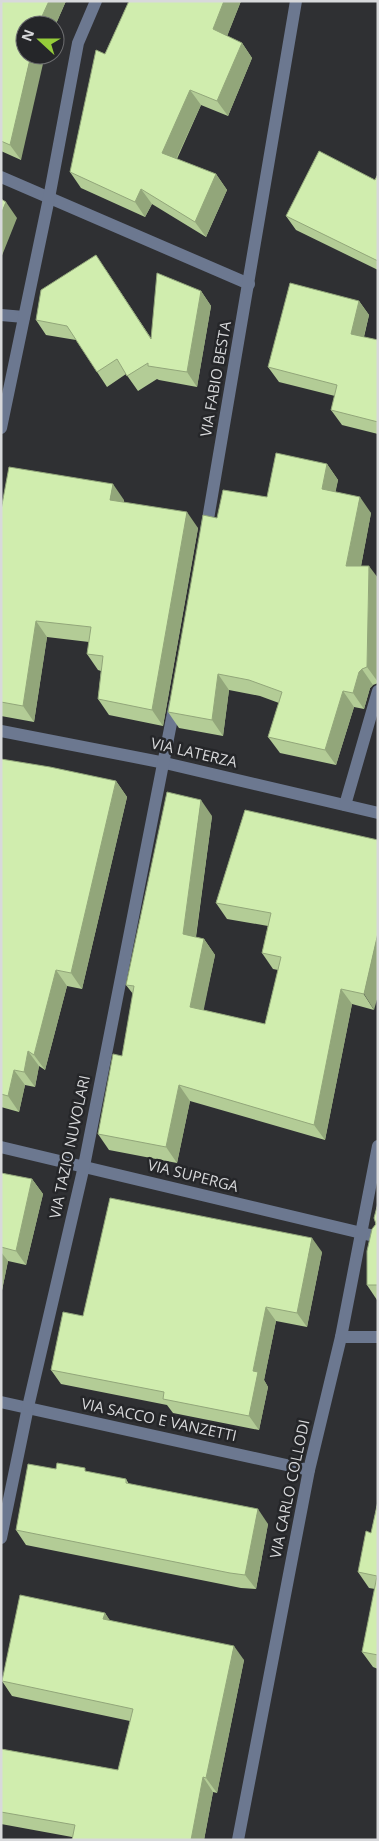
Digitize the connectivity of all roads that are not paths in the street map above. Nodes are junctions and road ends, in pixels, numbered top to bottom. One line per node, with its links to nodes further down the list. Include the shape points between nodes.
1 (96, 1): 4 (street, via 78,43)
2 (296, 1): 5 (street, VIA FABIO BESTA)
3 (1, 178): 4 (street)
4 (49, 198): 5 (street); 7 (street)
5 (249, 284): 9 (street, VIA FABIO BESTA)
6 (1, 315): 7 (street)
7 (24, 317): 8 (street)
8 (1, 428)
9 (203, 548)
10 (378, 691): 14 (street)
11 (177, 694): 13 (street)
12 (1, 731): 13 (street, VIA LATERZA)
13 (165, 763): 14 (street, VIA LATERZA); 18 (street, VIA TAZIO NUVOLARI)
14 (345, 805): 15 (street, VIA LATERZA)
15 (378, 812)
16 (378, 1146): 19 (street, VIA CARLO COLLODI)
17 (1, 1147): 18 (street, VIA SUPERGA)
18 (84, 1166): 19 (street, VIA SUPERGA); 24 (street, VIA TAZIO NUVOLARI)
19 (360, 1233): 20 (street, VIA SUPERGA); 21 (street, VIA CARLO COLLODI)
20 (378, 1236)
21 (341, 1337): 22 (street); 25 (street, VIA CARLO COLLODI)
22 (378, 1337)
23 (1, 1402): 24 (street, VIA SACCO E VANZETTI)
24 (28, 1407): 25 (street, VIA SACCO E VANZETTI); 26 (street, VIA TAZIO NUVOLARI)
25 (309, 1470): 27 (street, VIA CARLO COLLODI)
26 (1, 1538)
27 (238, 1840)

